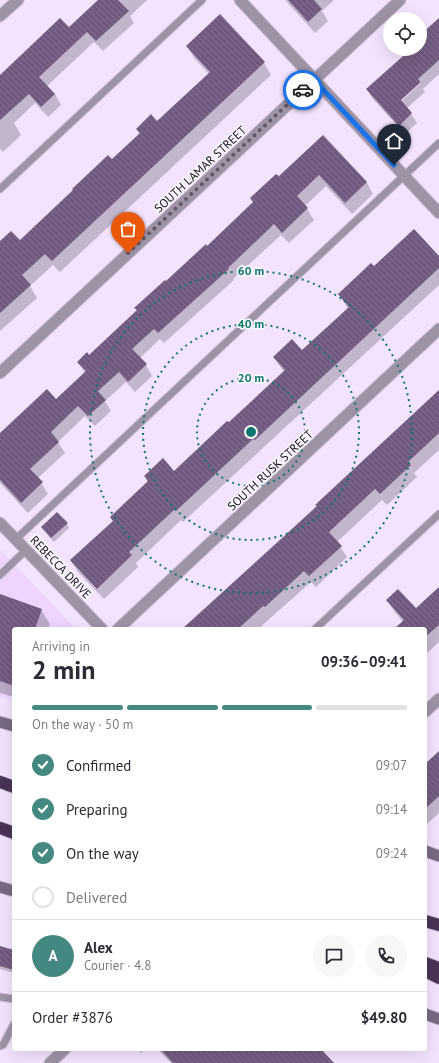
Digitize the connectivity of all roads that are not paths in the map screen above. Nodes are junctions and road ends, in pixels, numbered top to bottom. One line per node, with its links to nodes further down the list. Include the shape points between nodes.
1 (18, 0): 5 (street)
2 (202, 0): 9 (lane)
3 (240, 0): 6 (street)
4 (400, 0): 6 (street, SOUTH LAMAR STREET)
5 (0, 16)
6 (314, 80): 8 (street); 12 (street, SOUTH LAMAR STREET)
7 (439, 143): 8 (lane)
8 (404, 176): 10 (street); 15 (lane)
9 (0, 189)
10 (439, 213)
11 (439, 329): 19 (street, SOUTH RUSK STREET)
12 (0, 373)
13 (439, 514): 20 (lane)
14 (0, 523): 15 (street, REBECCA DRIVE)
15 (16, 539): 16 (street, REBECCA DRIVE)
16 (26, 550): 17 (lane); 18 (street, REBECCA DRIVE)
17 (0, 575)
18 (100, 627)
19 (120, 627)
20 (317, 627)
21 (439, 699): 22 (street)
22 (427, 710)
23 (0, 722): 24 (main road)
24 (12, 725)
25 (0, 782): 26 (highway)
26 (12, 786)
27 (0, 828): 28 (highway)
28 (12, 832)
29 (427, 853): 30 (main road)
30 (439, 856)
31 (0, 887): 32 (main road)
32 (12, 890)
33 (427, 921): 34 (highway)
34 (439, 925)
35 (427, 964): 36 (highway)
36 (439, 968)
37 (427, 973): 38 (highway)
38 (439, 978)
39 (0, 997): 40 (lane)
40 (12, 999)
41 (427, 1015): 42 (main road)
42 (439, 1018)
43 (12, 1028): 44 (lane)
44 (0, 1046)
45 (63, 1051): 46 (street)
46 (50, 1063)

